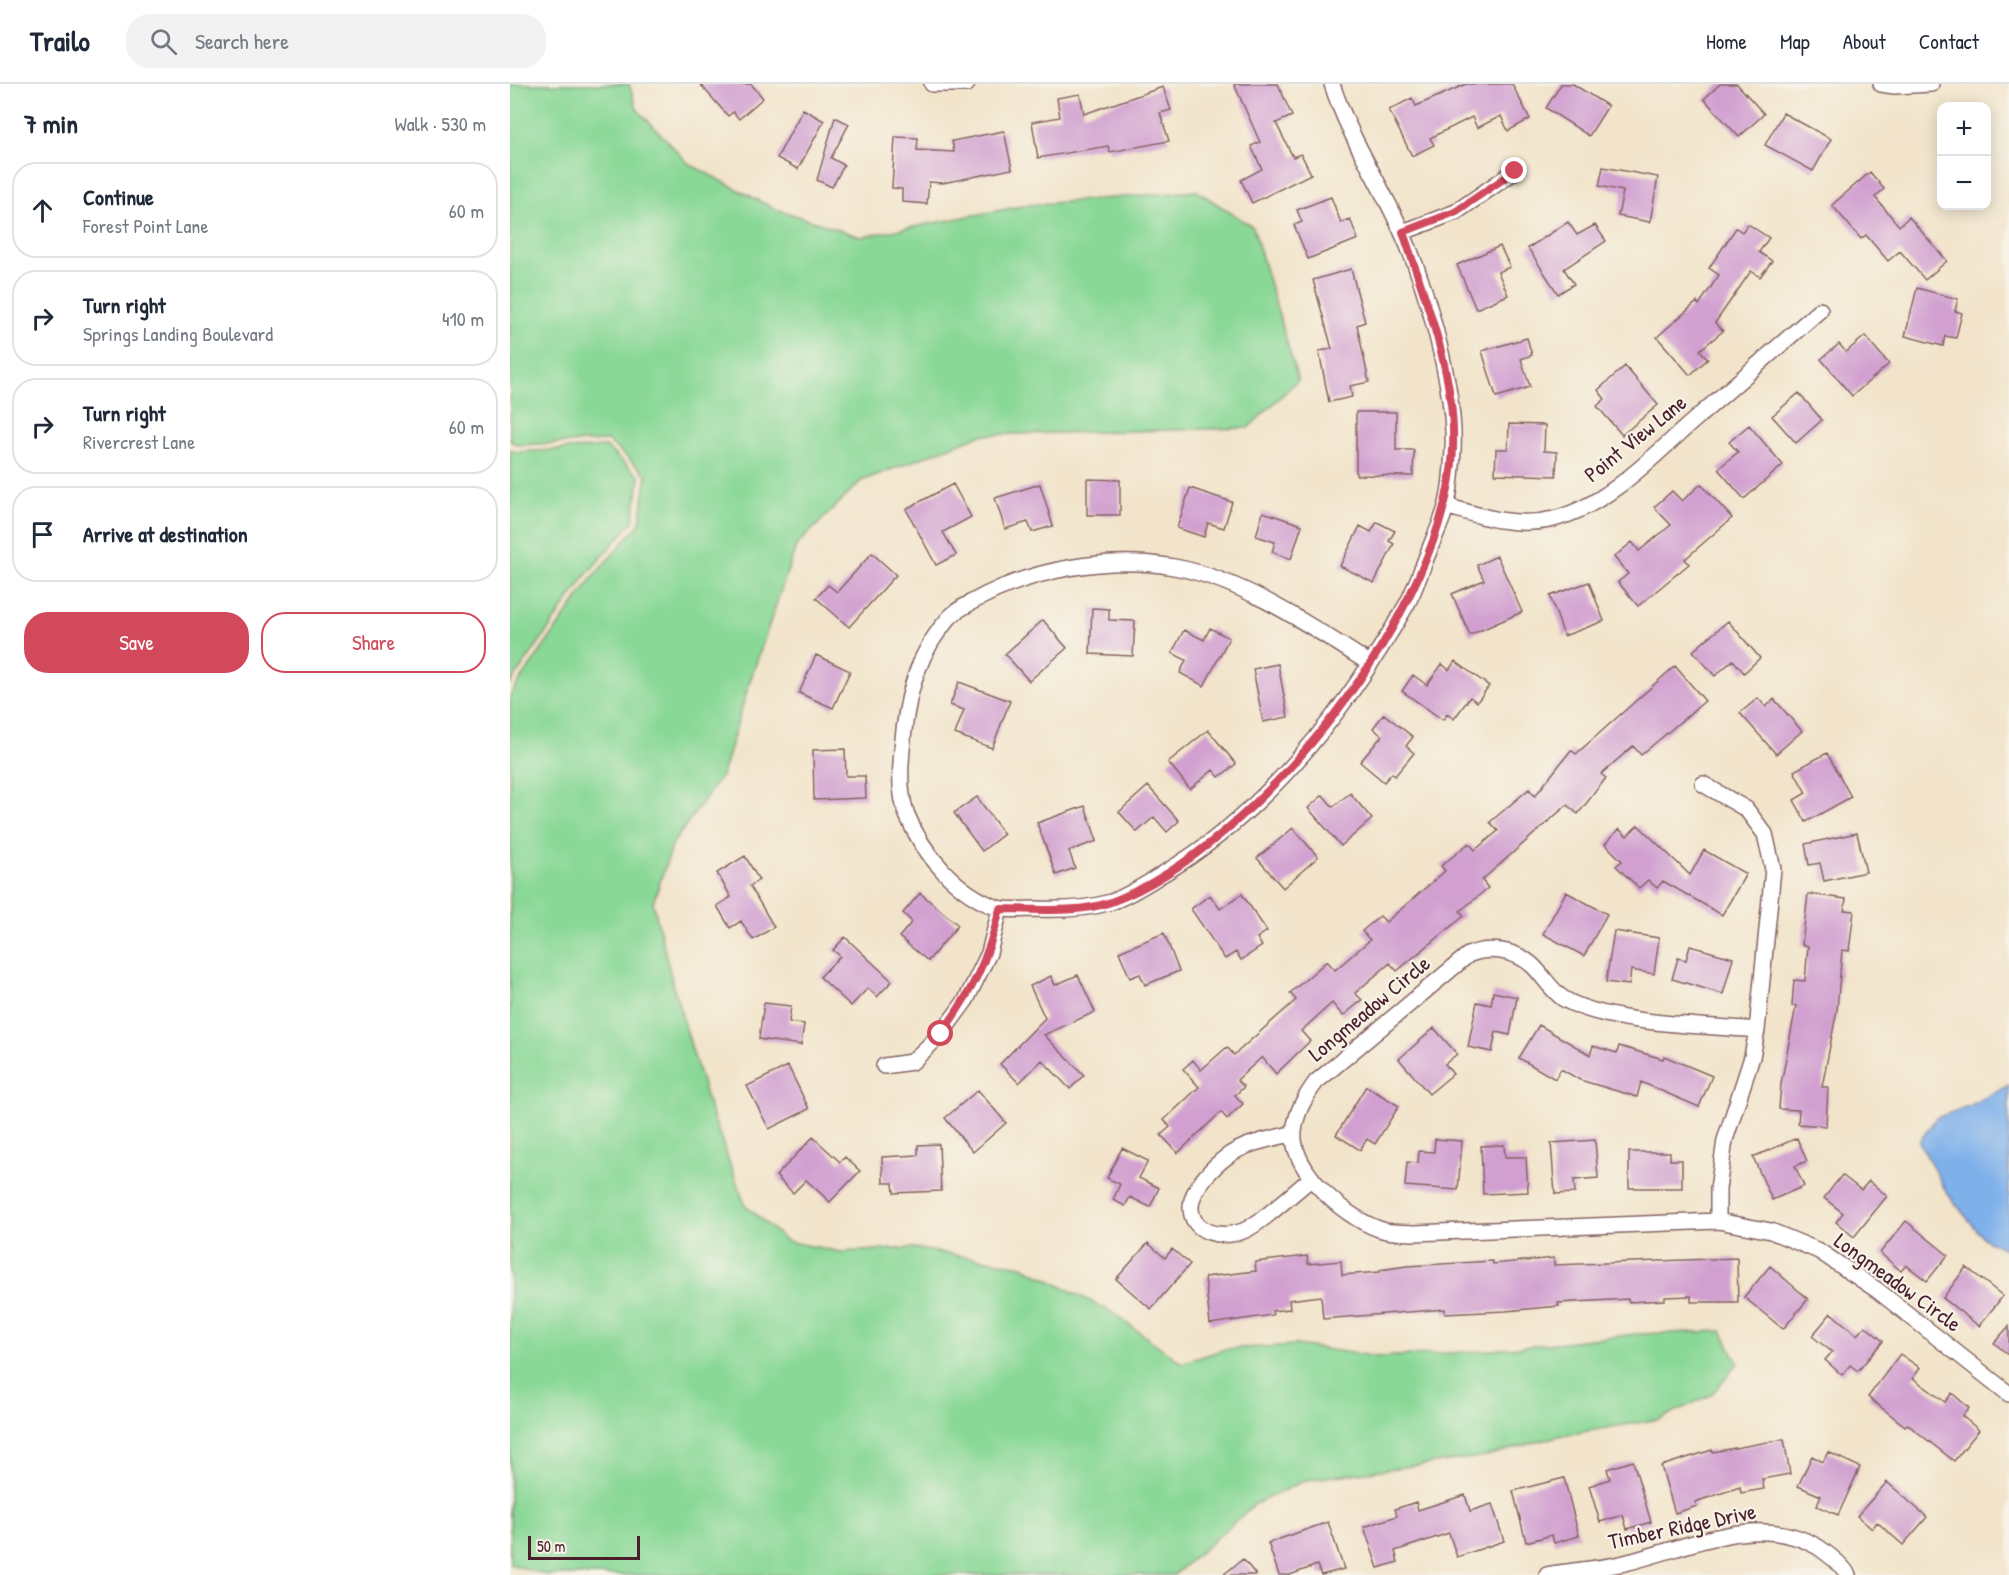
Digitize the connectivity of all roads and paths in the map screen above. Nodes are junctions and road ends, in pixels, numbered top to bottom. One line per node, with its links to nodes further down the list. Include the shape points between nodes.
1 (932, 84): 2 (street)
2 (967, 84)
3 (1332, 84): 7 (street, via 1352,133)
4 (1881, 84): 5 (street)
5 (1931, 84)
6 (1515, 171): 7 (street, via 1455,212)
7 (1403, 232): 9 (street, via 1441,356 1451,407 1454,448)
8 (1820, 310): 9 (street, Point View Lane, via 1625,480 1587,504 1554,519 1523,522 1497,522)
9 (1446, 506): 10 (street, via 1409,600)
10 (1369, 663): 12 (street, via 1344,702 1282,776 1239,819 1186,861 1109,902 1044,910); 12 (street, via 1315,629 1220,580 1175,567 1125,562 1068,569 990,592 952,613 926,647 912,683 900,768 905,811 925,849 948,876)
11 (1703, 784): 13 (street, via 1746,809 1765,834 1773,869)
12 (1000, 909): 14 (street, via 989,953 966,1000 941,1034 912,1062)
13 (1757, 1030): 15 (street, Longmeadow Circle, via 1600,1014 1562,998 1531,964 1513,954 1479,950 1468,955 1316,1082 1302,1100); 17 (street, via 1725,1140)
14 (884, 1066)
15 (1294, 1133): 16 (street, Longmeadow Circle, via 1299,1157); 16 (street, via 1245,1146 1227,1156 1198,1186 1191,1205 1193,1218 1209,1233 1223,1237 1245,1231)
16 (1312, 1178): 17 (street, Longmeadow Circle, via 1330,1198 1356,1217 1385,1231)
17 (1718, 1221): 18 (street, Longmeadow Circle, via 1771,1230 1819,1251 1876,1290)
18 (2008, 1394)
19 (1622, 1569): 20 (street, Timber Ridge Drive); 21 (street, Timber Ridge Drive, via 1737,1533 1770,1530 1800,1536 1825,1552)
20 (1547, 1575)
21 (1848, 1575)

